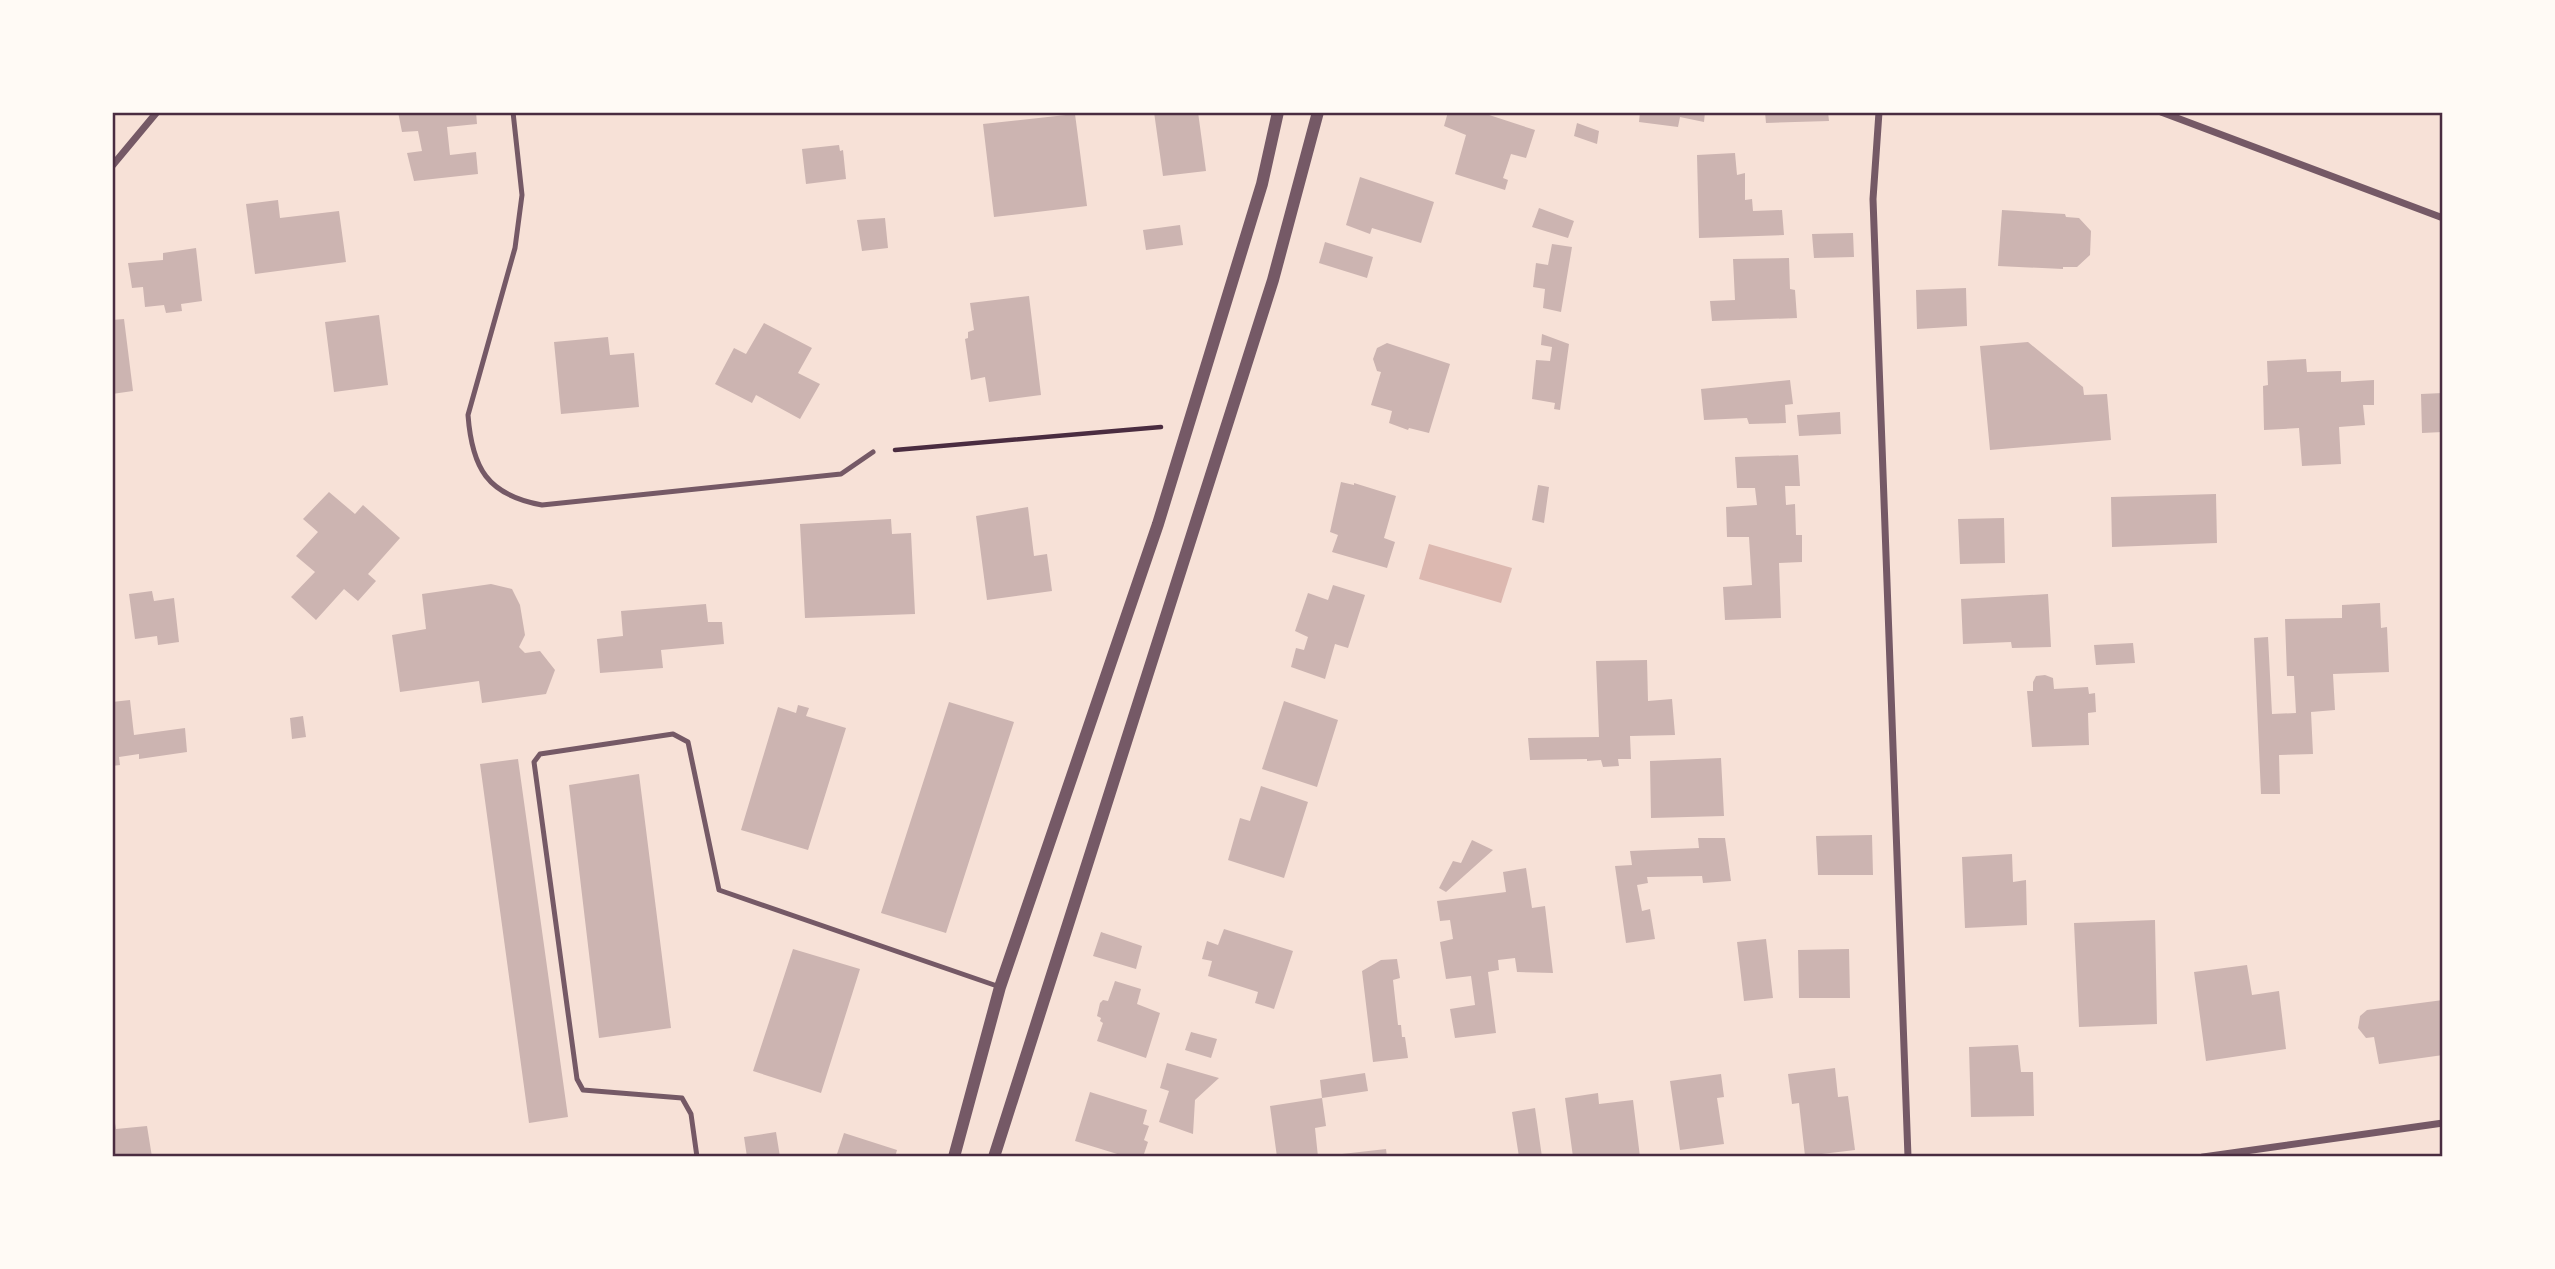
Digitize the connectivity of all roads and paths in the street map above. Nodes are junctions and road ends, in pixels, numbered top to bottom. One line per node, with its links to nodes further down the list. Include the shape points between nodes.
1 (158, 112): 7 (street)
2 (513, 112): 10 (lane, via 522,195 516,248 468,415 476,463 491,482 520,501 542,505 841,474)
3 (1278, 112): 11 (street, via 1262,184 1158,524)
4 (1318, 112): 15 (street, via 1273,280)
5 (1879, 112): 16 (street, via 1873,199)
6 (2161, 112): 8 (street)
7 (112, 166)
8 (2443, 218)
9 (1157, 426): 10 (path)
10 (873, 452)
11 (1000, 987): 13 (lane, via 719,890 688,743 673,734 540,754 534,762 577,1079 583,1090 682,1098 691,1114); 14 (street)
12 (2443, 1123): 17 (street)
13 (698, 1157)
14 (954, 1157)
15 (994, 1157)
16 (1908, 1157)
17 (2203, 1157)

